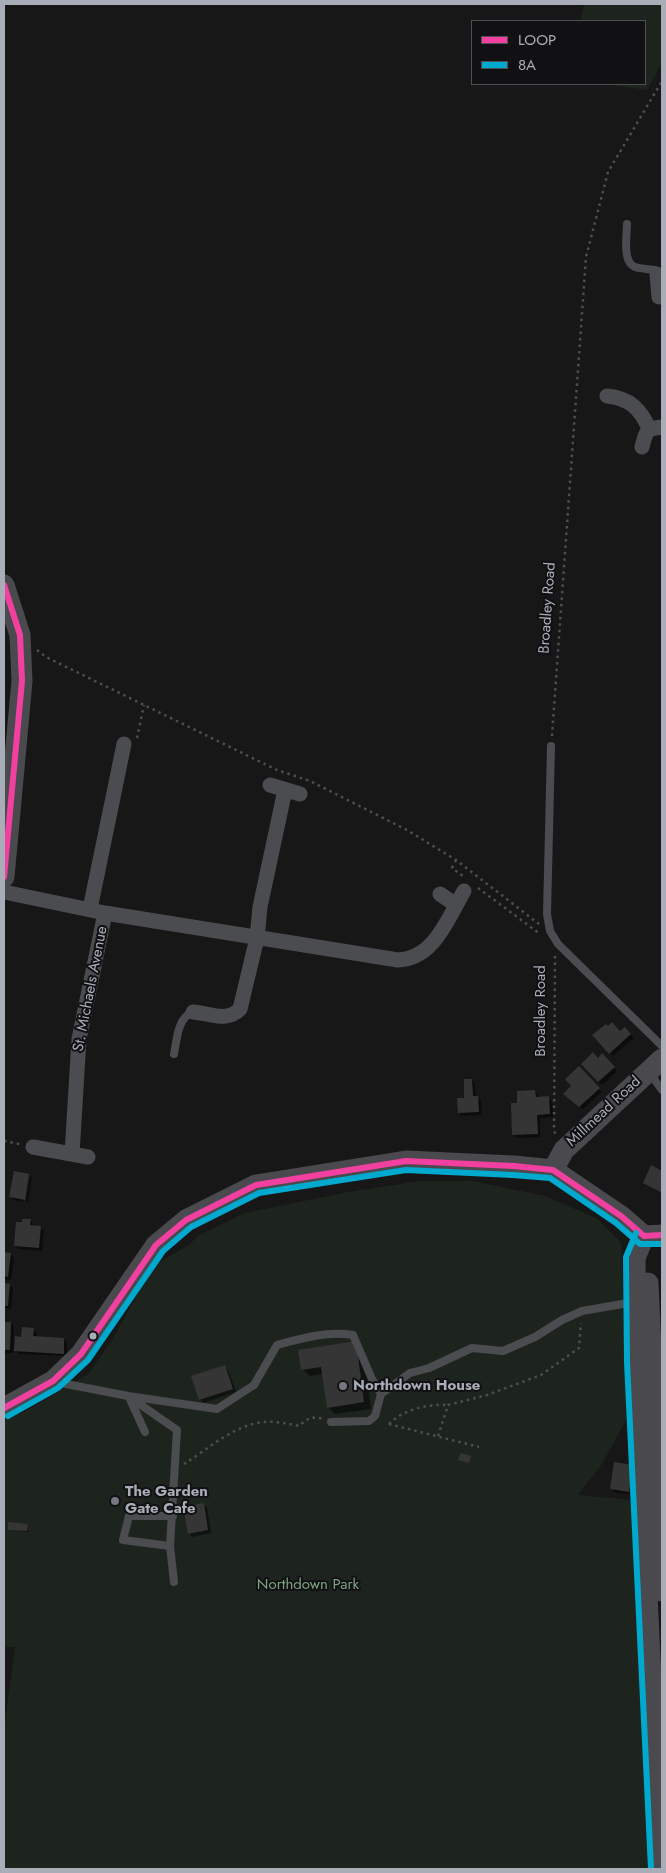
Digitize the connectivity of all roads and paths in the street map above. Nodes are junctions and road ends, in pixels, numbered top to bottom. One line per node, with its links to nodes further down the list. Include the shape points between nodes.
1 (662, 82): 10 (path, Broadley Road, via 608,172 586,257)
2 (627, 224): 3 (lane, via 630,262 634,266 655,270)
3 (659, 287)
4 (607, 396): 5 (street, via 624,399)
5 (656, 428): 6 (street, via 645,436)
6 (642, 447)
7 (4, 585): 13 (main road, via 20,635 22,681)
8 (144, 705): 9 (path, via 134,747)
9 (124, 744): 18 (street, St. Michaels Avenue)
10 (551, 746): 20 (lane, via 547,914 550,931)
11 (270, 785): 19 (street, via 292,792 260,907)
12 (456, 860): 14 (path, via 452,868)
13 (4, 877)
14 (468, 886): 17 (street, St. Michaels Avenue); 20 (path)
15 (4, 892): 18 (street, St. Michaels Avenue)
16 (440, 894): 17 (street)
17 (456, 905): 19 (street, St. Michaels Avenue, via 436,940 419,956 408,960)
18 (97, 911): 19 (street, St. Michaels Avenue); 28 (street, St. Michaels Avenue, via 79,1039)
19 (256, 938): 21 (street, via 240,1009 225,1017)
20 (558, 944): 22 (lane); 27 (path, Broadley Road, via 554,959 554,1131)
21 (193, 1012): 23 (lane, via 183,1018)
22 (662, 1046)
23 (174, 1054)
24 (655, 1065): 25 (lane); 27 (main road, Millmead Road)
25 (662, 1090)
26 (33, 1147): 28 (street)
27 (564, 1150): 30 (main road, Millmead Road)
28 (72, 1154): 29 (street)
29 (88, 1157)
30 (553, 1170): 31 (main road); 35 (main road, via 406,1161 256,1185 186,1220 156,1245 82,1354)
31 (653, 1235): 32 (main road, via 635,1258); 34 (main road)
32 (634, 1302): 33 (lane); 34 (main road)
33 (582, 1311): 36 (lane, via 503,1351 472,1348 410,1373); 38 (path, via 579,1348 541,1375)
34 (644, 1362): 46 (main road)
35 (53, 1381): 37 (lane); 39 (main road)
36 (381, 1394): 37 (lane, via 353,1335 341,1333 313,1335 277,1345 254,1385 217,1408); 40 (lane, via 375,1416 369,1421)
37 (128, 1396): 41 (lane); 44 (lane, via 177,1430)
38 (448, 1405): 42 (path); 42 (path, via 430,1404 396,1417 389,1424)
39 (4, 1408)
40 (332, 1422): 44 (path, via 316,1417 304,1420 300,1426 264,1422 237,1430)
41 (145, 1432)
42 (438, 1436): 43 (path)
43 (479, 1447)
44 (174, 1470): 45 (lane)
45 (173, 1516): 47 (lane); 47 (lane, via 129,1516 123,1540)
46 (655, 1534): 49 (main road); 50 (main road)
47 (170, 1546): 48 (lane)
48 (174, 1582)
49 (662, 1591)
50 (660, 1869)

